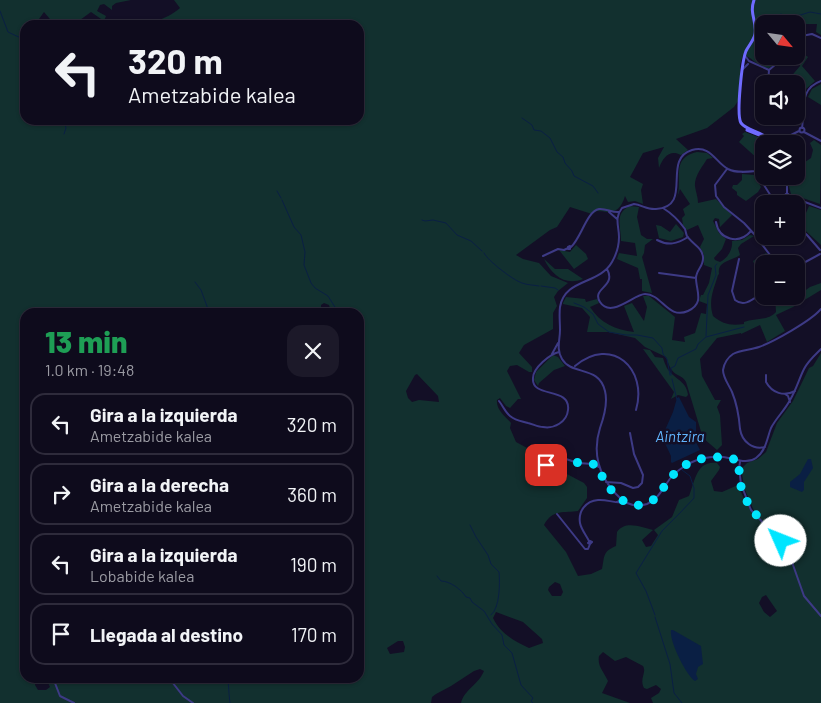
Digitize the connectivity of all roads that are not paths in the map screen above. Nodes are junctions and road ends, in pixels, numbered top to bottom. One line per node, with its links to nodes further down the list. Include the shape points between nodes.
1 (754, 0): 4 (street, via 751,13 755,34)
2 (805, 35): 3 (street)
3 (821, 38)
4 (745, 55): 5 (street); 6 (street)
5 (744, 62): 6 (street); 8 (street)
6 (748, 62): 8 (street); 9 (street)
7 (775, 65): 9 (street)
8 (743, 69): 15 (street, via 738,112 741,122)
9 (769, 70): 10 (street)
10 (769, 75)
11 (820, 80): 12 (street, via 806,93)
12 (802, 128): 13 (street); 14 (street)
13 (799, 131): 14 (street); 16 (street)
14 (804, 132): 17 (street)
15 (762, 135)
16 (789, 135)
17 (821, 141)
18 (726, 168): 19 (street); 23 (street, via 706,151 697,149 686,154 678,163 677,191); 31 (street, via 715,185 716,196)
19 (755, 171)
20 (787, 185): 21 (street)
21 (787, 195)
22 (805, 202): 25 (street)
23 (669, 205): 24 (street); 28 (street)
24 (663, 208): 27 (street, via 650,209 634,204); 28 (street)
25 (821, 208)
26 (609, 212): 27 (street); 29 (street); 38 (street, via 600,209 592,213 578,239 569,248)
27 (619, 212): 29 (street)
28 (669, 212): 33 (street, via 684,227)
29 (616, 219): 41 (street, via 618,245)
30 (716, 222): 31 (street, via 720,232 730,239 743,238)
31 (751, 231): 37 (street)
32 (805, 234): 35 (street)
33 (688, 237): 34 (street, via 674,244); 43 (street, via 703,256)
34 (657, 240)
35 (820, 249): 36 (street)
36 (821, 254): 40 (street)
37 (770, 255)
38 (543, 256)
39 (739, 259): 46 (street, via 732,291 735,300 745,303)
40 (805, 263)
41 (607, 269): 45 (street, via 610,280 598,296 601,303 610,307 624,305 638,295 647,294 674,312 684,312 693,308 698,299); 48 (street, via 576,284 564,295 560,305)
42 (659, 273): 44 (street)
43 (697, 273): 44 (street); 45 (street)
44 (690, 276): 45 (street)
45 (696, 278)
46 (755, 297)
47 (821, 309): 64 (street, via 812,318 772,341 733,354 726,361 724,375 737,407 742,437)
48 (559, 342): 50 (street); 51 (street)
49 (821, 349): 56 (street, via 806,366)
50 (559, 352): 51 (street); 53 (street, via 565,363)
51 (552, 354): 59 (street, via 535,372 533,380 537,388 560,395 566,401 568,411 562,423 546,428 520,421 507,413)
52 (583, 360): 53 (street); 54 (street); 61 (street, via 604,353 625,362 637,383)
53 (574, 367): 54 (street)
54 (579, 369): 67 (street, via 595,376 606,392)
55 (766, 375): 57 (street, via 768,386)
56 (795, 391): 57 (street); 58 (street)
57 (789, 395): 58 (street); 60 (street)
58 (792, 397): 60 (street)
59 (499, 401)
60 (790, 402): 63 (street, via 776,420)
61 (636, 410)
62 (630, 433): 74 (street, via 643,481 633,488 616,482)
63 (765, 447): 64 (street); 65 (street)
64 (760, 449): 65 (street); 66 (street)
65 (763, 451): 66 (street)
66 (759, 455): 68 (street, via 752,460)
67 (597, 458): 70 (street); 71 (street)
68 (740, 461): 80 (street, via 718,457 692,462 677,471 653,501 640,505); 82 (street, via 741,484 751,510 787,548 804,596)
69 (541, 462): 71 (street, via 551,465 566,460)
70 (597, 462): 71 (street); 72 (street)
71 (593, 463): 72 (street)
72 (599, 467): 73 (street)
73 (606, 482): 74 (street); 75 (street)
74 (612, 484): 75 (street); 76 (street)
75 (609, 486): 76 (street)
76 (612, 490): 77 (street)
77 (619, 497): 78 (street); 79 (street)
78 (622, 500): 79 (street); 80 (street)
79 (618, 502): 80 (street); 81 (street, via 596,500 582,509 581,525 590,542 585,549)
80 (626, 502)
81 (557, 514)
82 (821, 616)
83 (55, 683): 85 (street, via 60,696)
84 (173, 683): 86 (street)
85 (74, 703)
86 (193, 703)

